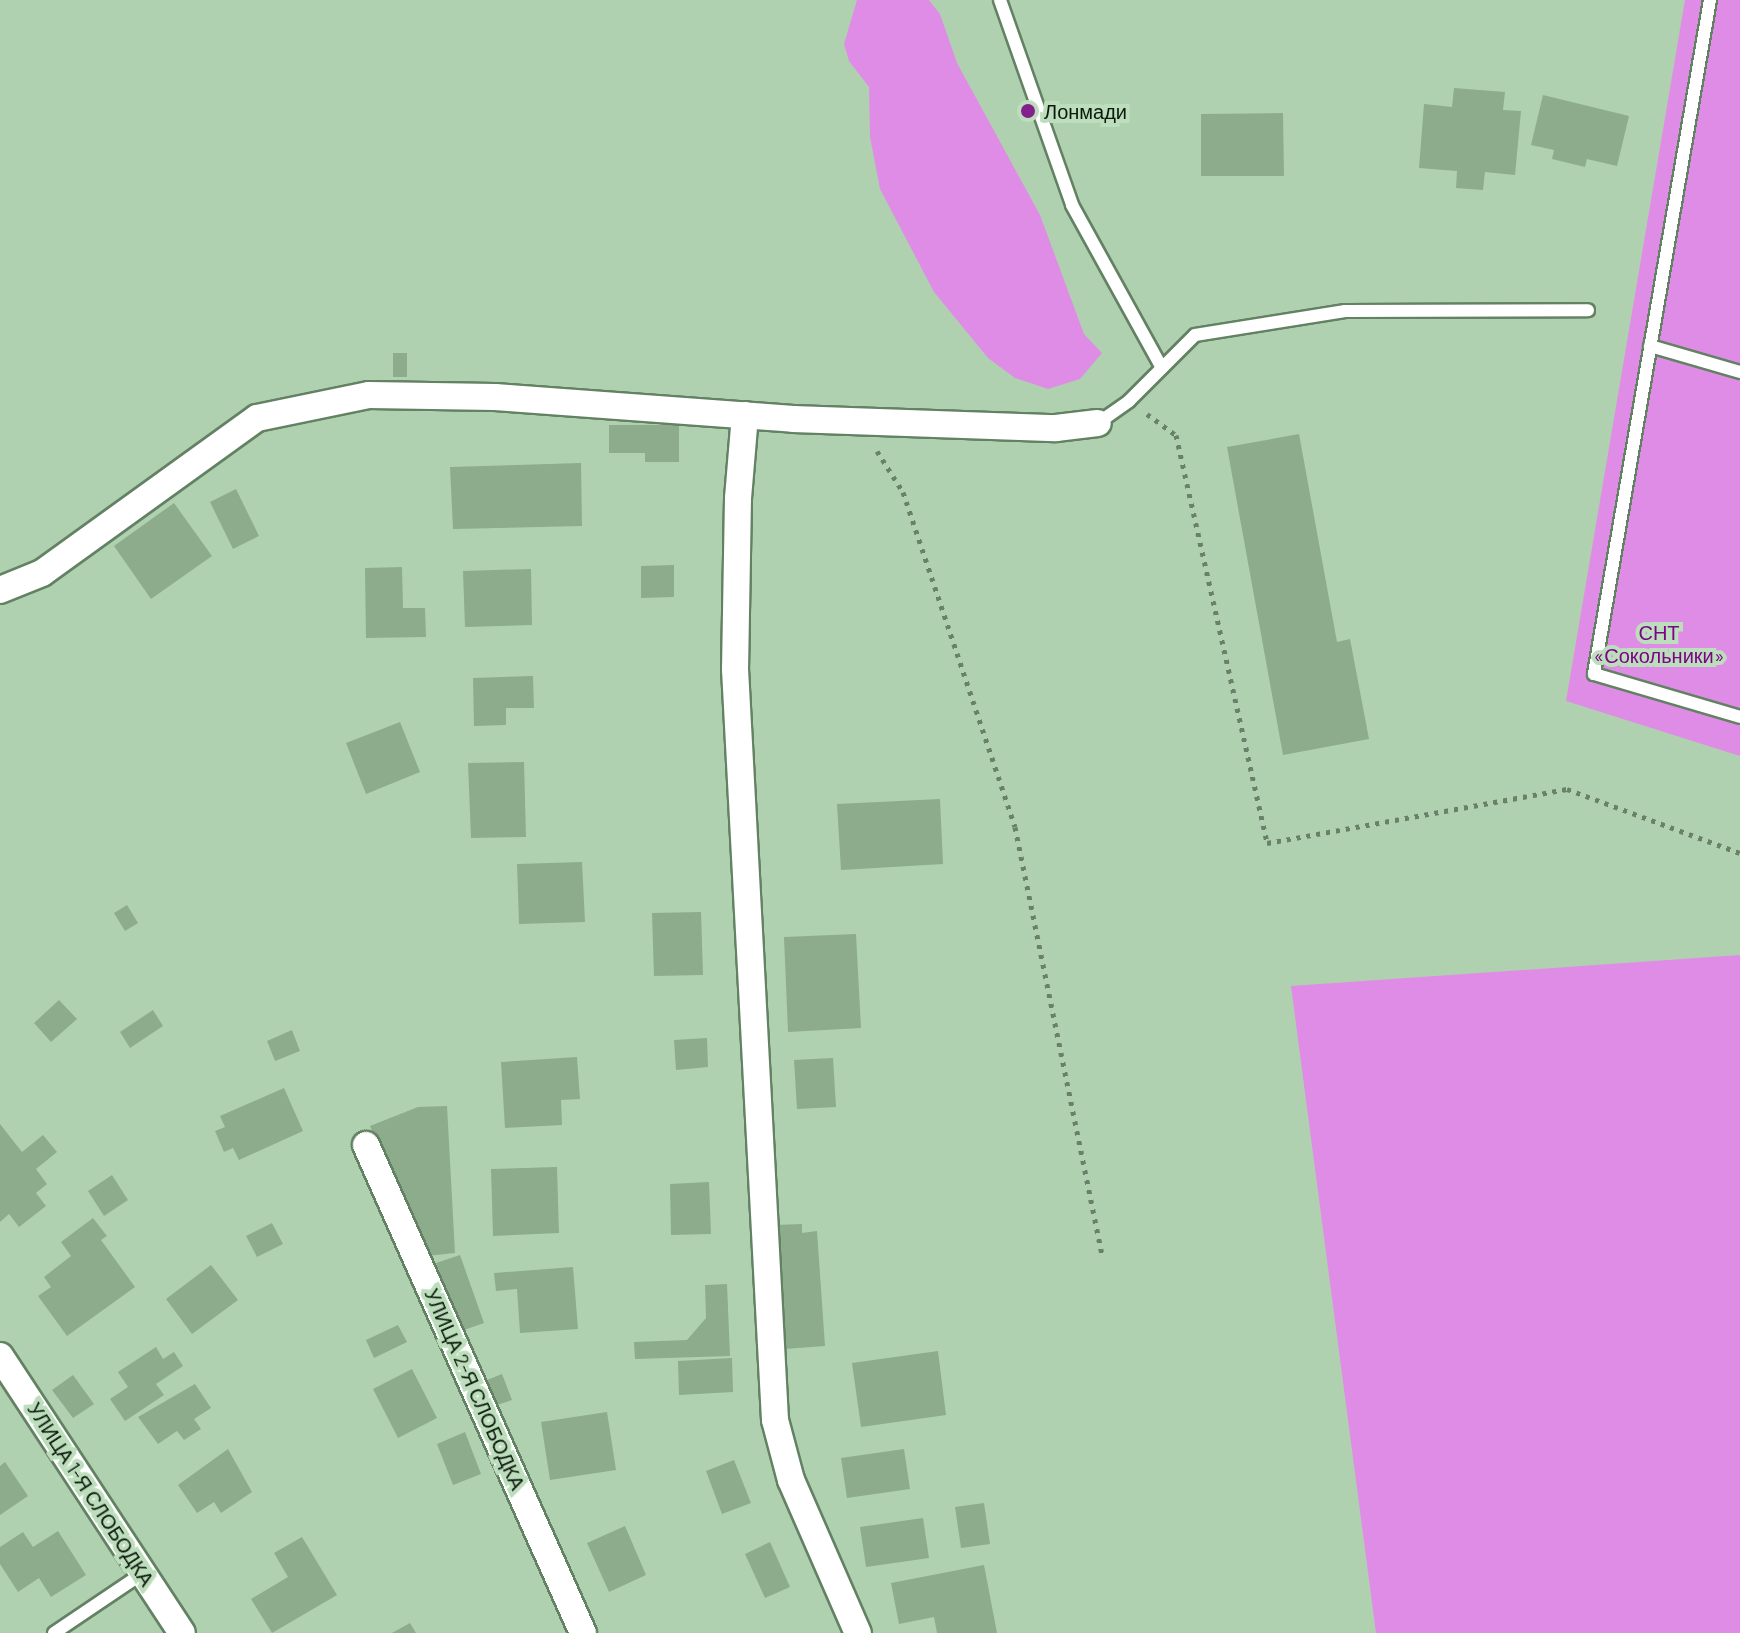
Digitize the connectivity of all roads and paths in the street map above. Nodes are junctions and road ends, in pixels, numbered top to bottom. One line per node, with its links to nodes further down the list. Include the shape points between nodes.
1 (1000, 0): 5 (lane, via 1072,205)
2 (1710, 0): 4 (lane)
3 (1588, 310): 5 (lane, via 1345,311 1195,335)
4 (1650, 346): 6 (lane); 12 (lane, via 1594,674)
5 (1162, 368): 7 (lane)
6 (1740, 372)
7 (1129, 401): 10 (lane); 13 (path, via 1176,435 1267,843 1567,789)
8 (745, 415): 9 (street); 11 (street, via 495,397 369,395 257,418 42,573); 21 (street, via 735,669 775,1420 791,1480)
9 (858, 421): 10 (street, via 1056,428); 15 (path, via 903,492 1015,827)
10 (1098, 423)
11 (0, 590)
12 (1740, 717)
13 (1740, 853)
14 (366, 1145): 20 (street, УЛИЦА 2-Я СЛОБОДКА)
15 (1102, 1255)
16 (0, 1356): 17 (street, УЛИЦА 1-Я СЛОБОДКА)
17 (143, 1573): 18 (lane); 19 (street, УЛИЦА 1-Я СЛОБОДКА)
18 (54, 1633)
19 (182, 1633)
20 (583, 1633)
21 (858, 1633)

